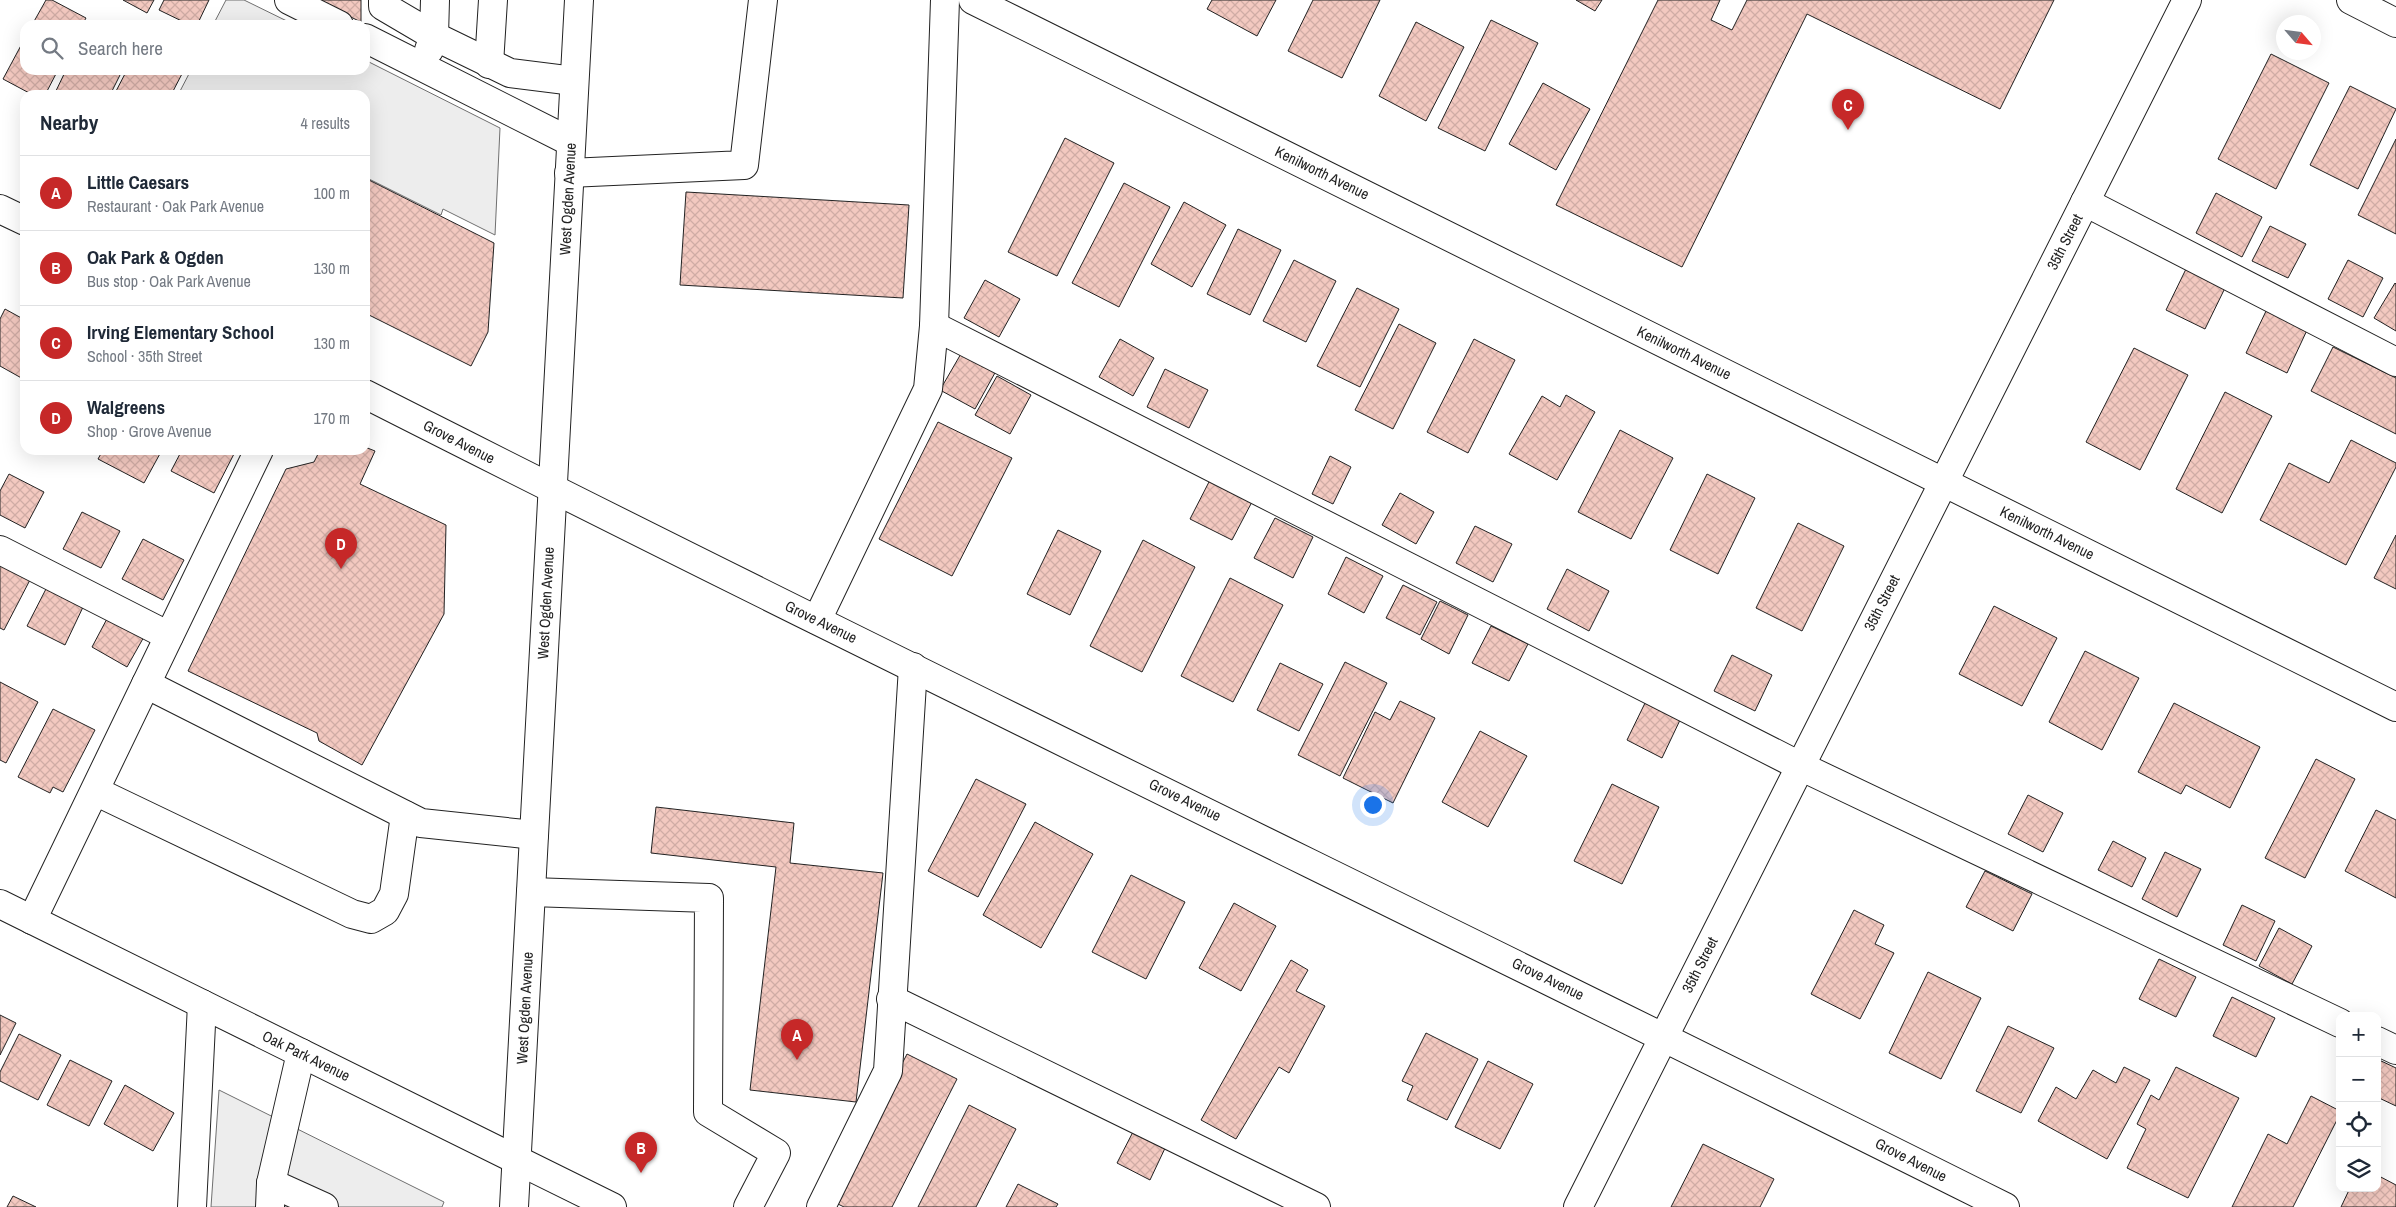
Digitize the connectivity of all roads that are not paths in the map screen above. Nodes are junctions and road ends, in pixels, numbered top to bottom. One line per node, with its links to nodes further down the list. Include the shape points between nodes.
1 (290, 0): 11 (street)
2 (383, 0): 13 (street, via 383,6)
3 (435, 0): 13 (street)
4 (493, 0): 15 (street)
5 (579, 0): 17 (street, West Ogden Avenue)
6 (763, 0): 19 (street, via 744,165)
7 (945, 0): 23 (street)
8 (972, 0): 27 (street, Kenilworth Avenue)
9 (2187, 0): 20 (street, 35th Street)
10 (2351, 0): 12 (street)
11 (329, 20)
12 (2396, 22)
13 (434, 36): 15 (street); 16 (street)
14 (370, 40): 16 (street)
15 (489, 64): 17 (street, via 510,73)
16 (423, 67): 18 (street)
17 (574, 81): 18 (street, West Ogden Avenue)
18 (571, 142): 19 (street, West Ogden Avenue)
19 (569, 173): 28 (street, West Ogden Avenue)
20 (2085, 202): 24 (street); 27 (street, 35th Street)
21 (0, 209): 22 (street)
22 (20, 219)
23 (934, 326): 30 (street, via 928,389); 35 (street)
24 (2396, 362)
25 (370, 397): 28 (street, Grove Avenue)
26 (257, 455): 31 (street)
27 (1943, 482): 34 (street, Kenilworth Avenue); 35 (street, 35th Street)
28 (553, 490): 30 (street, Grove Avenue); 38 (street, West Ogden Avenue)
29 (0, 550): 31 (street)
30 (817, 620): 32 (street, Grove Avenue)
31 (170, 636): 33 (street)
32 (913, 667): 42 (street); 45 (street, Grove Avenue)
33 (146, 684): 36 (street); 37 (street)
34 (2396, 707)
35 (1800, 766): 44 (street); 45 (street, 35th Street)
36 (95, 790): 37 (street, via 352,914 371,920 385,911 394,894); 41 (street)
37 (405, 815): 38 (street, via 421,823)
38 (534, 836): 39 (street, West Ogden Avenue)
39 (531, 892): 49 (street, West Ogden Avenue); 55 (street, via 709,898 708,1112 776,1153)
40 (0, 904): 41 (street, Oak Park Avenue)
41 (32, 920): 43 (street, Oak Park Avenue)
42 (891, 999): 56 (street, via 888,1071); 57 (street)
43 (202, 1004): 48 (street, Oak Park Avenue); 51 (street)
44 (2336, 1021)
45 (1664, 1036): 58 (street, 35th Street); 59 (street, Grove Avenue)
46 (2381, 1043): 47 (street)
47 (2396, 1050)
48 (301, 1053): 49 (street, Oak Park Avenue); 50 (street)
49 (517, 1160): 53 (street, West Ogden Avenue); 54 (street, Oak Park Avenue)
50 (271, 1195): 52 (street)
51 (192, 1207)
52 (324, 1207)
53 (514, 1207)
54 (612, 1207)
55 (748, 1207)
56 (821, 1207)
57 (1316, 1207)
58 (1578, 1207)
59 (2005, 1207)

